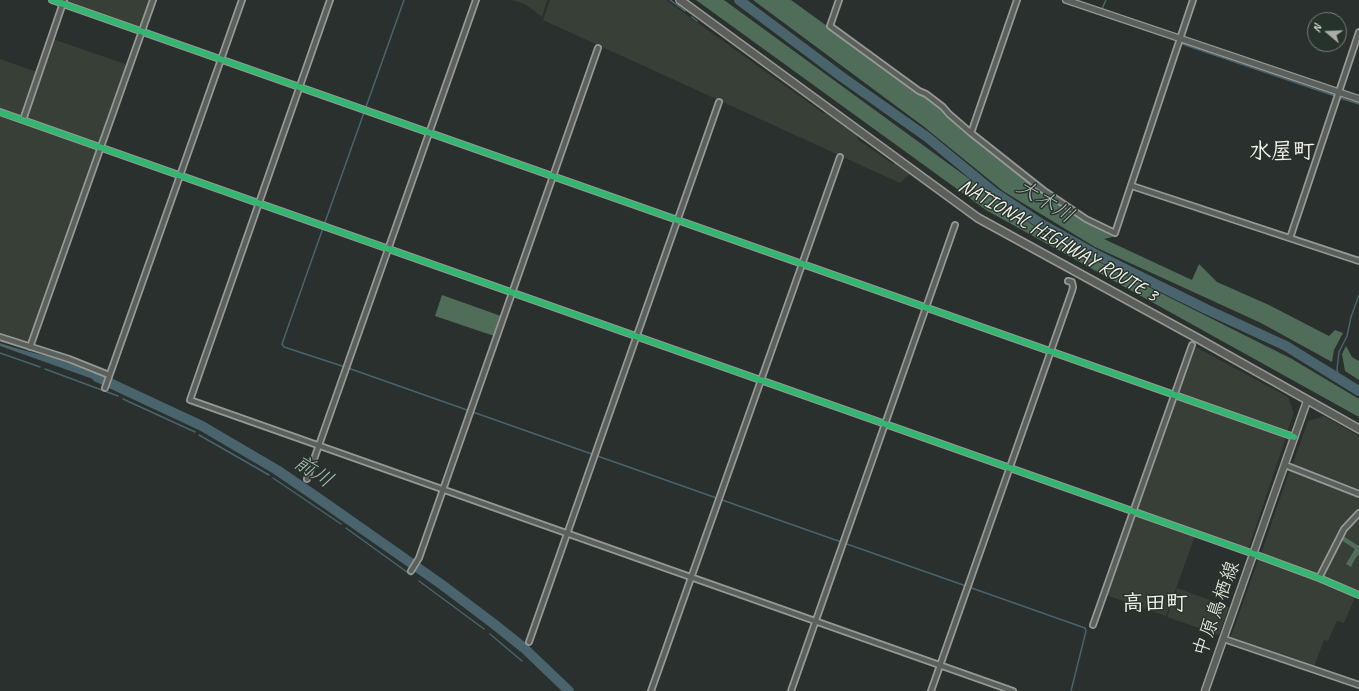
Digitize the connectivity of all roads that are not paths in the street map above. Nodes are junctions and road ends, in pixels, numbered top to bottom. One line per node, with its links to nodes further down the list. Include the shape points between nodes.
1 (52, 0): 11 (street)
2 (153, 0): 12 (street)
3 (242, 0): 16 (street)
4 (330, 0): 17 (street)
5 (476, 0): 23 (street)
6 (680, 0): 49 (highway, NATIONAL HIGHWAY ROUTE 3, via 978,218)
7 (839, 0): 24 (street, via 830,26 942,106)
8 (1017, 0): 24 (street)
9 (1066, 0): 14 (street)
10 (1193, 0): 14 (street)
11 (64, 2): 12 (street); 22 (street)
12 (142, 31): 16 (street); 25 (street)
13 (1359, 32): 18 (street)
14 (1180, 39): 18 (street); 29 (street)
15 (598, 48): 28 (street)
16 (221, 59): 17 (street); 27 (street)
17 (299, 87): 23 (street); 30 (street)
18 (1338, 92): 19 (street); 33 (street)
19 (1359, 99)
20 (719, 102): 31 (street)
21 (0, 112): 22 (street)
22 (23, 120): 25 (street)
23 (429, 132): 28 (street); 34 (street)
24 (971, 133): 29 (street, via 1043,190 1086,219 1115,234)
25 (101, 148): 27 (street); 43 (street)
26 (840, 157): 36 (street)
27 (180, 175): 30 (street); 45 (street)
28 (553, 176): 31 (street); 38 (street)
29 (1132, 186): 33 (street)
30 (259, 203): 34 (street); 53 (street, via 190,400)
31 (678, 220): 36 (street); 41 (street)
32 (955, 225): 39 (street)
33 (1290, 238): 35 (street)
34 (388, 248): 38 (street); 53 (street)
35 (1359, 261)
36 (802, 264): 39 (street); 46 (street)
37 (1068, 281): 44 (street, via 1072,282 1073,287)
38 (511, 293): 41 (street); 57 (street)
39 (926, 307): 44 (street); 50 (street)
40 (0, 337): 43 (street)
41 (636, 337): 46 (street); 61 (street)
42 (1192, 345): 48 (street)
43 (30, 347): 45 (street)
44 (1051, 351): 48 (street); 55 (street)
45 (109, 375): 47 (street)
46 (760, 381): 50 (street); 64 (street)
47 (105, 387)
48 (1175, 395): 52 (street); 59 (street)
49 (1307, 401): 51 (highway, NATIONAL HIGHWAY ROUTE 3); 52 (main road, 中原鳥栖線)
50 (885, 425): 55 (street); 67 (street)
51 (1359, 429)
52 (1294, 437): 54 (main road, 中原鳥栖線)
53 (318, 446): 56 (street); 57 (street)
54 (1285, 466): 58 (street); 62 (main road, 中原鳥栖線)
55 (1010, 469): 59 (street); 71 (street)
56 (307, 479)
57 (442, 490): 61 (street); 63 (street, via 419,558)
58 (1359, 494)
59 (1133, 512): 62 (street); 68 (street)
60 (1359, 514): 65 (street, via 1344,529)
61 (567, 533): 64 (street); 70 (street)
62 (1254, 554): 65 (street); 69 (main road, 中原鳥栖線)
63 (411, 571)
64 (692, 578): 67 (street); 73 (street)
65 (1319, 578): 66 (street)
66 (1359, 595)
67 (816, 622): 71 (street); 74 (street)
68 (1093, 625)
69 (1224, 639): 72 (street); 77 (main road, 中原鳥栖線)
70 (529, 642)
71 (940, 665): 75 (street); 76 (street)
72 (1359, 685)
73 (652, 691)
74 (791, 691)
75 (931, 691)
76 (1013, 691)
77 (1205, 691)

